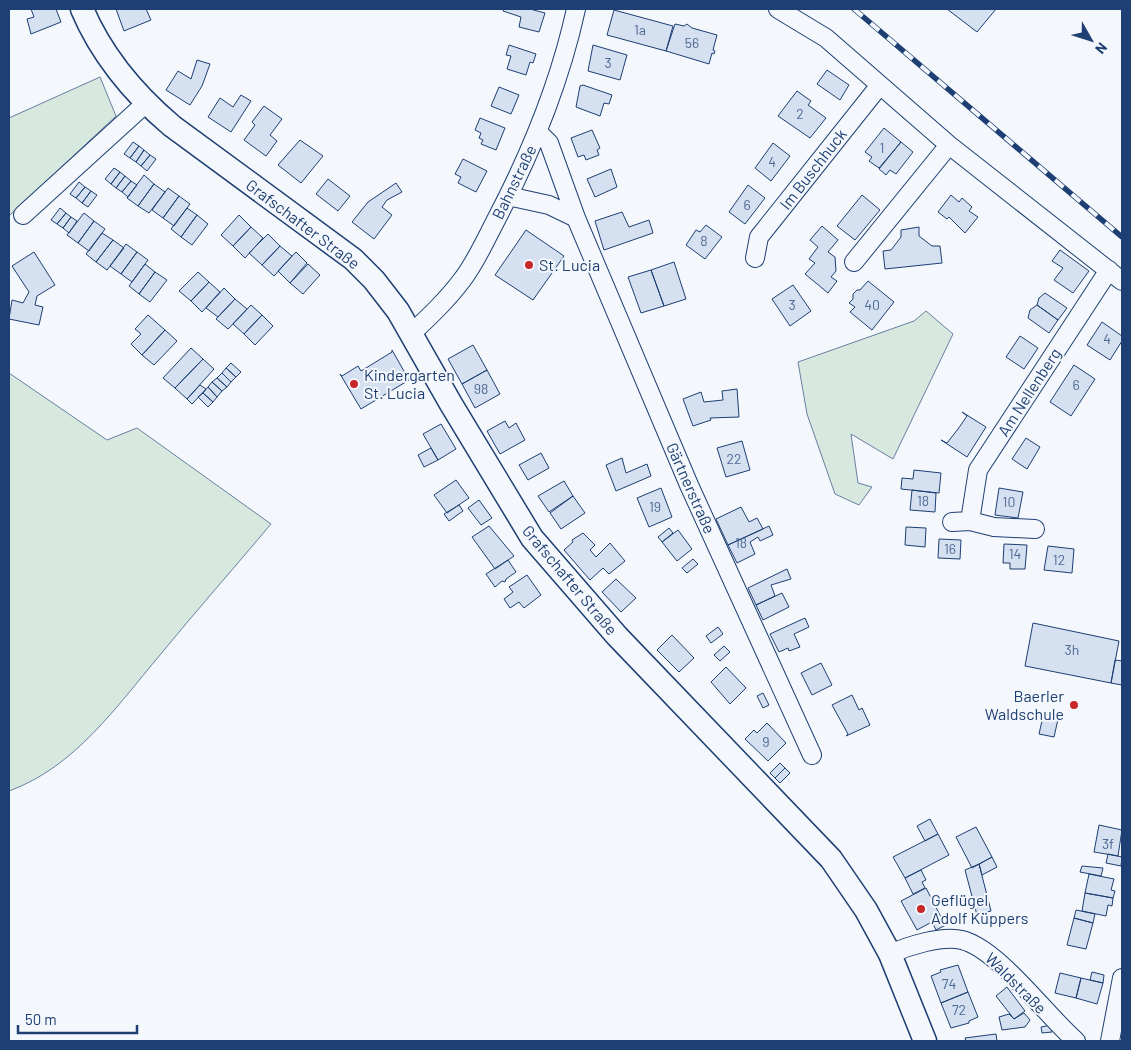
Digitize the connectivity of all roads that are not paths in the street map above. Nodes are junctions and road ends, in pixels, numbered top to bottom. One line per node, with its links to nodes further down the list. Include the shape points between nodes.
1 (82, 9): 5 (main road, Grafschafter Straße, via 90,29 116,70)
2 (576, 9): 6 (street, Bahnstraße, via 565,58)
3 (778, 9): 4 (street, Am Nellenberg, via 826,38)
4 (880, 85): 7 (street, Am Nellenberg); 11 (street, Im Buschhuck, via 759,238)
5 (145, 104): 9 (street); 14 (main road, Grafschafter Straße, via 353,259 374,280)
6 (538, 132): 8 (street, Bahnstraße); 10 (street, Gärtnerstraße, via 549,143)
7 (949, 144): 12 (street); 13 (street, Am Nellenberg)
8 (508, 196): 10 (street, via 549,205); 14 (street, Bahnstraße, via 463,279)
9 (23, 215)
10 (576, 218): 18 (street, Gärtnerstraße, via 689,485)
11 (755, 258)
12 (854, 262)
13 (1116, 276): 15 (street, Am Nellenberg, via 978,470)
14 (412, 333): 19 (main road, Grafschafter Straße, via 532,538 617,636 831,859 866,910)
15 (970, 521): 16 (street); 17 (street)
16 (952, 522)
17 (1035, 529)
18 (812, 755)
19 (890, 954): 21 (main road, Grafschafter Straße); 22 (street, Waldstraße, via 907,946 939,941 960,940 978,946 994,957)
20 (1122, 978): 23 (street)
21 (925, 1041)
22 (1076, 1041)
23 (1110, 1041)

